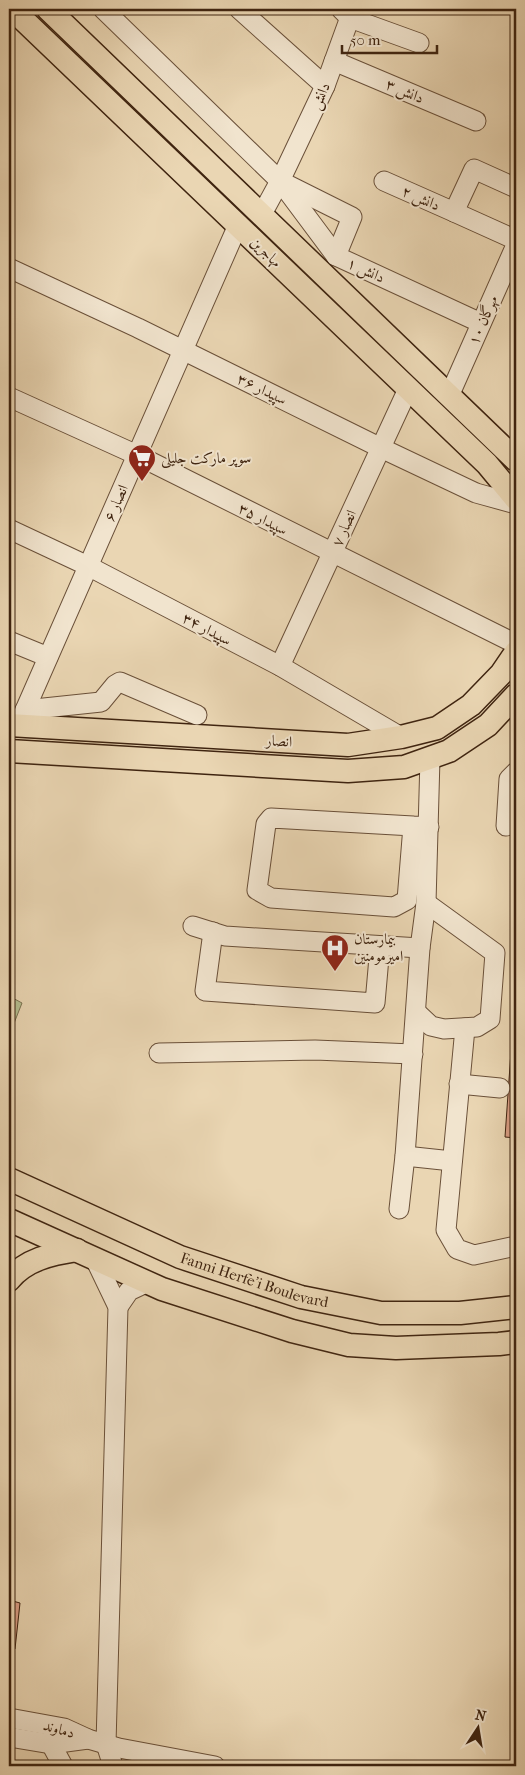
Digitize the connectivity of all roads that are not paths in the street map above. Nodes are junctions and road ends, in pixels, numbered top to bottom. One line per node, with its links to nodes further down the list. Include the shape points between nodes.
1 (12, 9): 15 (main road, مهاجرین)
2 (48, 9): 14 (main road, مهاجرین)
3 (103, 9): 10 (street)
4 (239, 9): 8 (street)
5 (348, 12): 6 (street); 7 (street, دانش)
6 (419, 43)
7 (334, 61): 8 (street, دانش); 9 (street, دانش ۳)
8 (325, 86): 10 (street, دانش)
9 (476, 121)
10 (280, 181): 14 (street, دانش); 18 (street, دانش ۱); 18 (street, via 352,217)
11 (384, 181): 13 (street, دانش ۲)
12 (516, 188): 13 (street, دانش ۲, via 474,169)
13 (454, 212): 16 (street)
14 (262, 214): 24 (main road, مهاجرین)
15 (238, 226): 22 (street, انصار ۶); 23 (main road, مهاجرین)
16 (516, 240)
17 (516, 245): 20 (street, مهرگان ۱۰)
18 (336, 256): 21 (street, دانش ۱)
19 (9, 268): 22 (street, سپیدار ۳۶)
20 (512, 268): 21 (street, مهرگان ۱۰)
21 (481, 323): 24 (street, مهرگان ۱۰)
22 (183, 350): 26 (street, سپیدار ۳۶); 27 (street, انصار ۶)
23 (408, 389): 26 (street, انصار ۷); 29 (main road, مهاجرین, via 486,464)
24 (450, 394): 28 (main road, مهاجرین)
25 (9, 397): 27 (street, سپیدار ۳۵)
26 (381, 448): 30 (street, سپیدار ۳۶, via 476,493); 32 (street, انصار ۷)
27 (137, 455): 32 (street, سپیدار ۳۵); 33 (street, انصار ۶)
28 (516, 460)
29 (516, 499)
30 (516, 504)
31 (9, 529): 33 (street, سپیدار ۳۴)
32 (332, 553): 35 (street, سپیدار ۳۵); 38 (street, انصار ۷)
33 (88, 566): 37 (street, انصار ۶); 38 (street, سپیدار ۳۴)
34 (9, 641): 37 (street)
35 (516, 644)
36 (516, 652): 42 (main road, انصار, via 501,674 471,705 437,728)
37 (48, 656): 41 (street, انصار ۶)
38 (280, 666): 42 (street, سپیدار ۳۴)
39 (516, 695): 45 (main road, انصار, via 488,725 449,751)
40 (197, 715): 41 (street, via 120,682 101,702)
41 (17, 720): 43 (main road, انصار); 44 (main road)
42 (401, 737): 43 (main road, انصار, via 348,746)
43 (238, 739): 46 (main road)
44 (9, 751): 46 (main road, انصار)
45 (430, 758): 46 (main road, انصار, via 404,767 348,771); 48 (street)
46 (237, 764)
47 (516, 772): 49 (street, via 509,779)
48 (421, 826): 48 (street, via 271,818 266,824 257,890 270,898 394,907 407,900); 50 (street)
49 (506, 826)
50 (426, 903): 54 (street); 56 (street, via 495,953 490,1019 477,1027)
51 (193, 926): 52 (street)
52 (213, 932): 53 (street, via 225,936); 53 (street, via 205,990 375,1004)
53 (380, 946): 54 (street)
54 (420, 948): 55 (street)
55 (416, 1012): 56 (street, via 431,1026); 58 (street)
56 (464, 1028): 59 (street)
57 (159, 1053): 58 (street, via 314,1050)
58 (413, 1054): 61 (street)
59 (459, 1084): 60 (street); 62 (street)
60 (500, 1088)
61 (405, 1156): 62 (street); 64 (street)
62 (452, 1161): 66 (street, via 446,1230 457,1249 474,1255)
63 (9, 1179): 71 (main road, Fanni Herfe'i Boulevard, via 180,1258 301,1297 381,1313 460,1313)
64 (399, 1210)
65 (9, 1220): 67 (main road)
66 (516, 1246)
67 (86, 1254): 68 (main road, via 43,1256 14,1273); 69 (main road); 70 (street)
68 (9, 1280)
69 (162, 1289): 70 (street, via 146,1282 128,1291); 72 (main road, via 292,1331 349,1345 396,1348)
70 (118, 1307): 76 (street)
71 (516, 1307)
72 (516, 1342)
73 (9, 1718): 76 (street, دماوند, via 64,1728)
74 (9, 1737): 75 (street, دماوند)
75 (51, 1744): 76 (street, دماوند); 77 (street)
76 (104, 1744): 78 (street); 79 (street); 80 (street)
77 (63, 1766)
78 (113, 1766)
79 (136, 1766)
80 (215, 1766)

